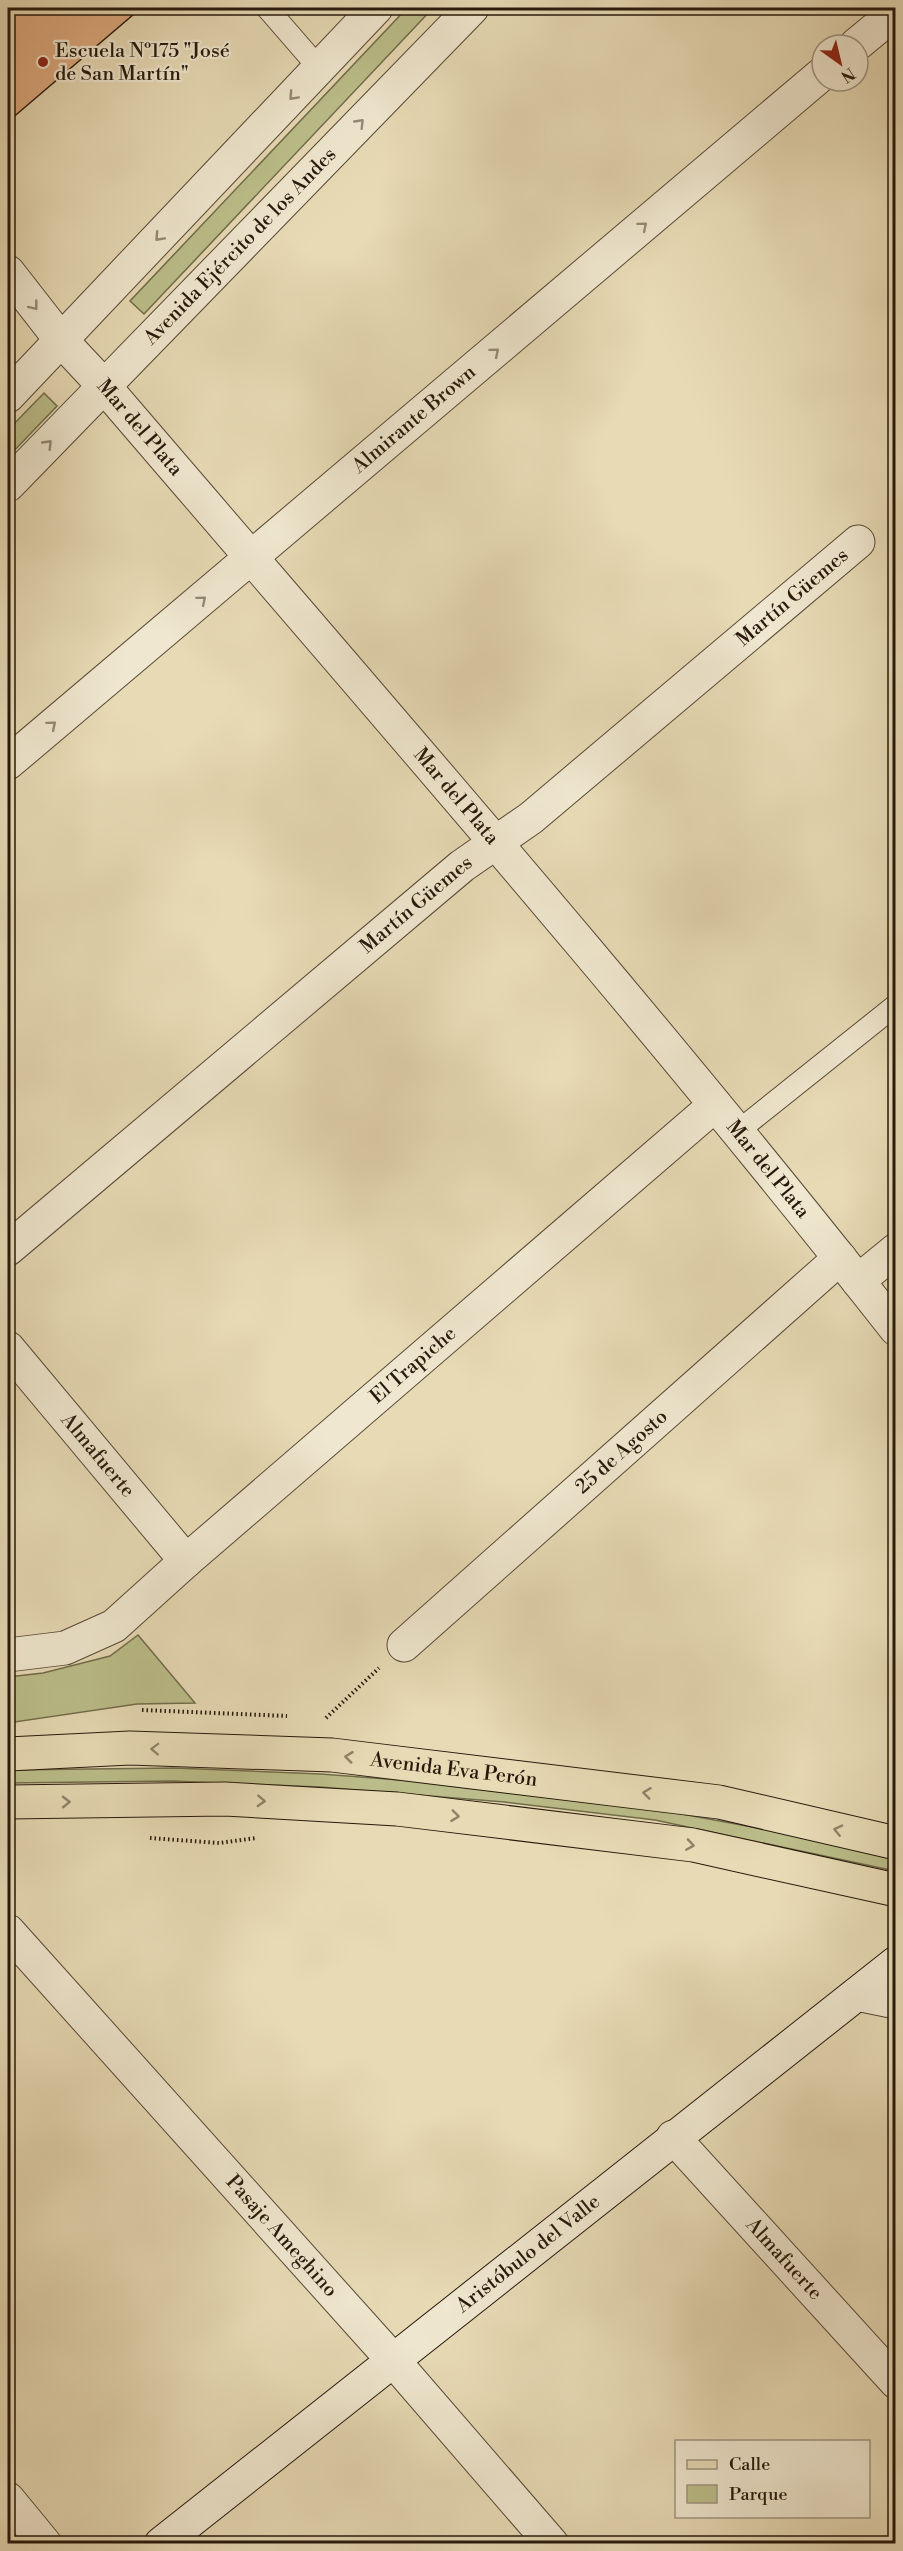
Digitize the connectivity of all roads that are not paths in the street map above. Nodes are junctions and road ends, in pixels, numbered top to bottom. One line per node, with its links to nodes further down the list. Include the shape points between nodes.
1 (267, 8): 6 (lane)
2 (376, 8): 6 (street)
3 (472, 8): 10 (street, Avenida Ejército de los Andes, one-way to 3)
4 (896, 12): 5 (street)
5 (870, 33)
6 (319, 68): 9 (street, one-way to 9)
7 (810, 84): 14 (street, Almirante Brown, one-way to 7)
8 (8, 272): 9 (street, Mar del Plata, one-way to 9)
9 (61, 340): 10 (street, Mar del Plata); 11 (street)
10 (104, 386): 12 (street, Avenida Ejército de los Andes, one-way to 10); 14 (street, Mar del Plata)
11 (8, 396)
12 (8, 485)
13 (858, 542): 16 (street, Martín Güemes, via 531,818)
14 (251, 558): 15 (street, Almirante Brown, one-way to 14); 16 (street, Mar del Plata)
15 (8, 763)
16 (496, 841): 18 (street, Mar del Plata); 20 (street, Martín Güemes)
17 (896, 1005): 19 (lane)
18 (715, 1105): 19 (street, Mar del Plata); 25 (street, El Trapiche)
19 (737, 1132): 22 (street, Mar del Plata)
20 (8, 1249)
21 (896, 1250): 22 (street, 25 de Agosto)
22 (849, 1269): 23 (street, Mar del Plata); 26 (street, 25 de Agosto)
23 (896, 1329)
24 (8, 1348): 25 (street, Almafuerte)
25 (186, 1561): 27 (street, El Trapiche, via 114,1626 64,1648)
26 (404, 1645)
27 (8, 1655)
28 (8, 1754): 30 (main road, Avenida Eva Perón, one-way to 28, via 719,1802 332,1755 130,1748)
29 (8, 1802): 31 (main road, one-way to 31, via 225,1799 397,1809 693,1845)
30 (896, 1843)
31 (896, 1890)
32 (8, 1931): 37 (street, Pasaje Ameghino)
33 (896, 1963): 34 (street, Aristóbulo del Valle)
34 (857, 1994): 35 (street); 36 (street, Aristóbulo del Valle)
35 (896, 2002)
36 (673, 2137): 37 (street, Aristóbulo del Valle); 38 (street, Almafuerte)
37 (392, 2360): 41 (street, Aristóbulo del Valle); 42 (street, Pasaje Ameghino)
38 (896, 2382)
39 (8, 2499): 40 (street)
40 (45, 2544)
41 (161, 2544)
42 (552, 2544)

